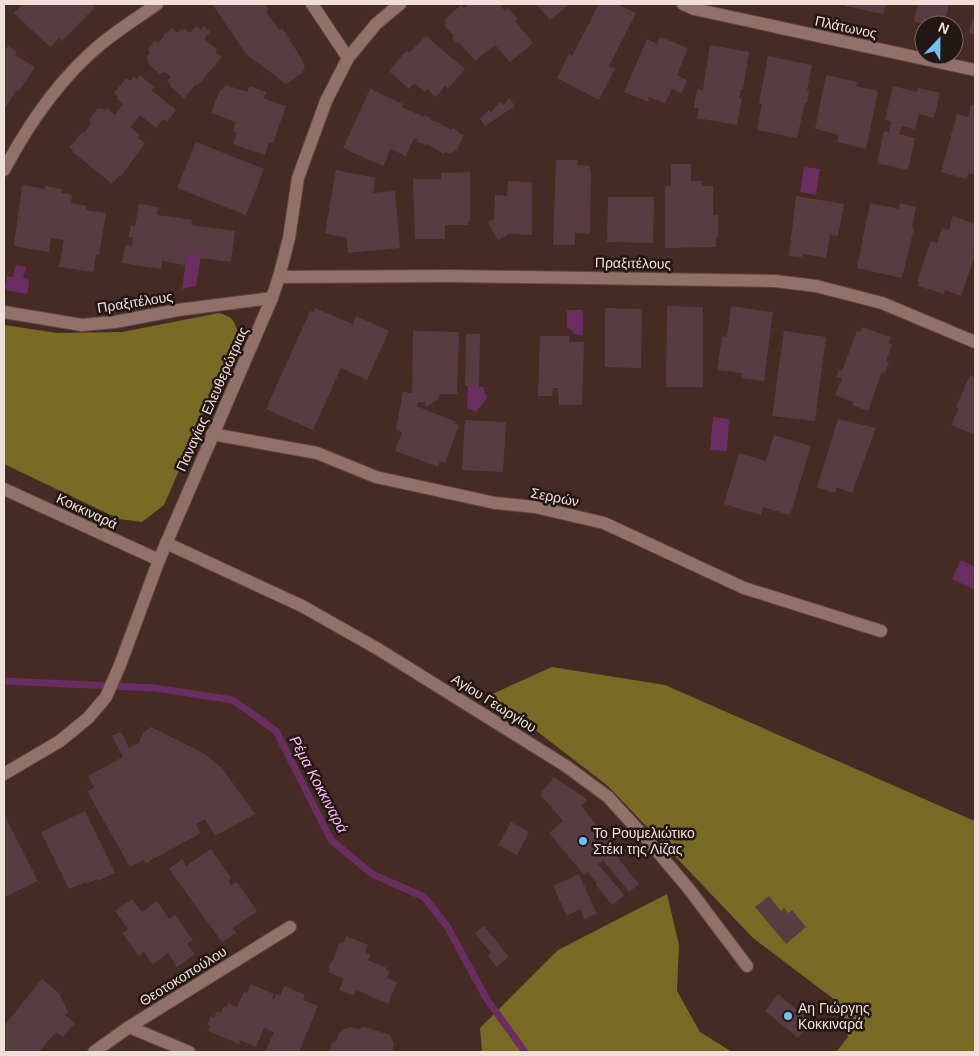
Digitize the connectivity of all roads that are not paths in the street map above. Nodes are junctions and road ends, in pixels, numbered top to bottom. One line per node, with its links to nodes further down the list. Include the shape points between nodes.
1 (157, 4): 7 (street, via 102,43 75,67 29,126)
2 (312, 4): 5 (street)
3 (400, 4): 5 (street, Παναγίας Ελευθερώτριας, via 376,24)
4 (683, 4): 6 (street, Πλάτωνος)
5 (348, 58): 8 (street, Παναγίας Ελευθερώτριας, via 326,101 301,171)
6 (975, 70)
7 (4, 170)
8 (279, 277): 9 (street, Παναγίας Ελευθερώτριας); 11 (street, Πραξιτέλους, via 775,281 816,286 882,303)
9 (272, 298): 10 (street, Πραξιτέλους, via 82,324); 12 (street, Παναγίας Ελευθερώτριας)
10 (4, 312)
11 (975, 342)
12 (212, 434): 14 (street, Παναγίας Ελευθερώτριας); 16 (street, Σερρών, via 318,453 376,477 604,523 744,588)
13 (4, 489): 15 (street, Κοκκιναρά)
14 (166, 543): 15 (street, Παναγίας Ελευθερώτριας); 21 (street, Αγίου Γεωργίου, via 302,606 378,649 566,766 608,797 651,844)
15 (159, 560): 18 (street, Παναγίας Ελευθερώτριας, via 106,697 88,718 60,741)
16 (881, 631)
17 (4, 764): 18 (street)
18 (17, 767): 19 (street, Παναγίας Ελευθερώτριας)
19 (4, 774)
20 (290, 927): 22 (street, Θεοτοκοπούλου)
21 (747, 966)
22 (129, 1027): 23 (street, Θεοτοκοπούλου); 24 (street)
23 (94, 1052)
24 (189, 1052)

